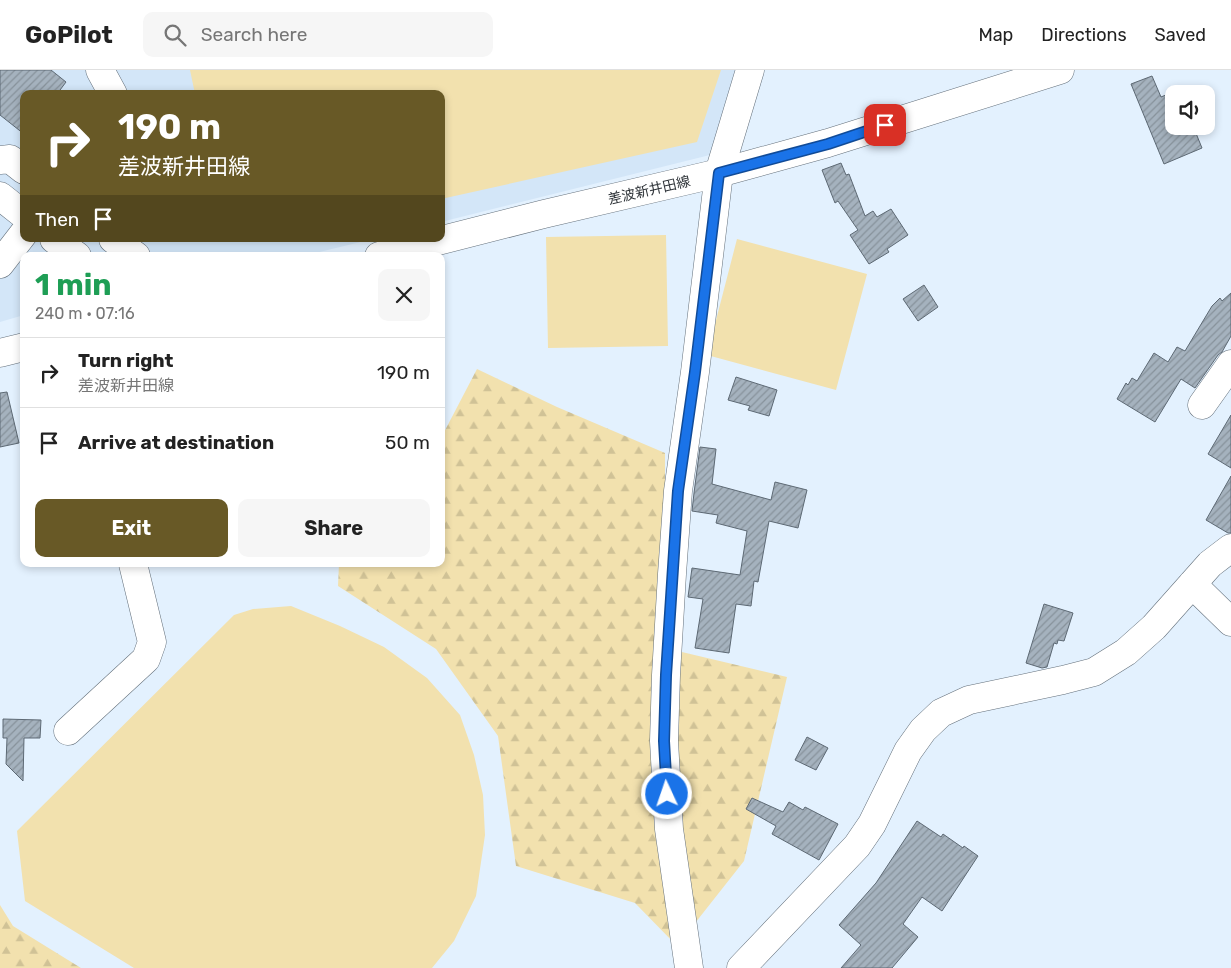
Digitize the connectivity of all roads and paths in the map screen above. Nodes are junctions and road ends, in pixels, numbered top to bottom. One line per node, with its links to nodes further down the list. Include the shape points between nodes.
1 (100, 70): 4 (street)
2 (750, 70): 7 (street)
3 (1060, 70): 7 (street, 差波新井田線, via 828,144)
4 (111, 90)
5 (0, 160): 6 (street, via 10,159)
6 (20, 167)
7 (719, 173): 11 (street, 差波新井田線); 28 (street, via 678,491 666,675 664,741 669,829)
8 (0, 196): 9 (street)
9 (20, 212)
10 (20, 238): 18 (street)
11 (445, 239)
12 (58, 242): 15 (street)
13 (117, 242): 16 (street)
14 (434, 242): 17 (street, 差波新井田線)
15 (72, 252)
16 (131, 252)
17 (395, 252)
18 (0, 264)
19 (20, 347): 20 (street)
20 (0, 353)
21 (1231, 364): 22 (street)
22 (1202, 405)
23 (1231, 548): 25 (street)
24 (134, 567): 27 (street, via 152,642 146,658)
25 (1192, 584): 26 (street); 29 (street, via 1154,627 1126,652 1094,672 969,700 941,713 908,751 872,824 857,846)
26 (1231, 622)
27 (68, 731)
28 (689, 968)
29 (741, 968)

